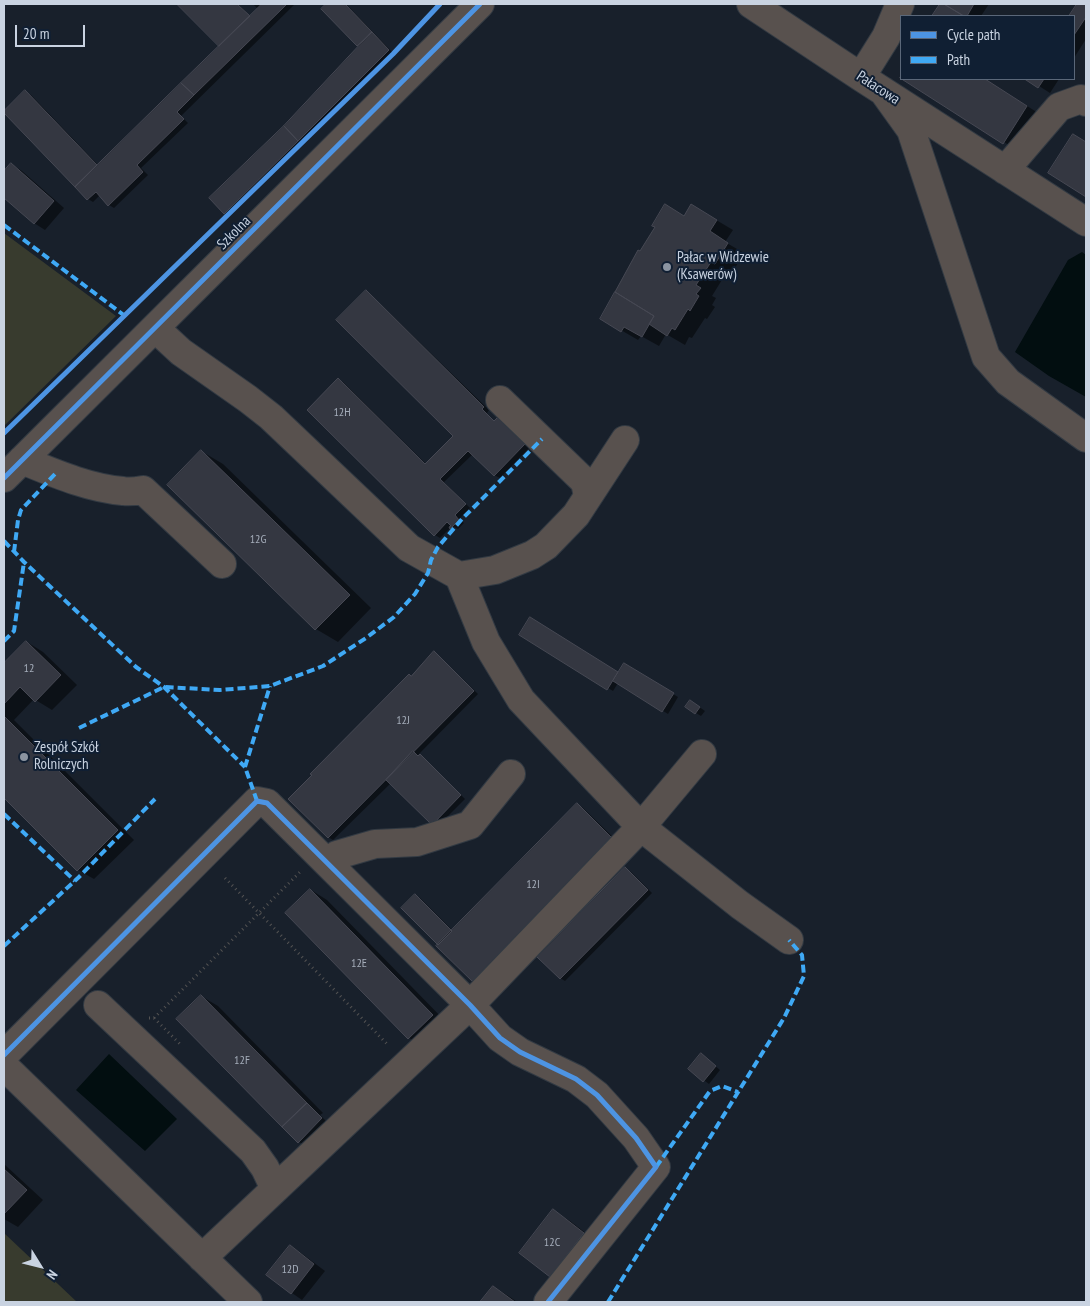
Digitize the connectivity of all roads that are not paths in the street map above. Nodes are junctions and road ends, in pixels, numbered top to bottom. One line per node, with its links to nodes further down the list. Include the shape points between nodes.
1 (480, 4): 8 (street, Szkolna)
2 (751, 4): 4 (street, Pałacowa)
3 (900, 4): 4 (street)
4 (872, 84): 6 (street, Pałacowa); 10 (street, via 911,130 986,357 1008,382)
5 (1086, 102): 6 (street, via 1081,99 1058,106)
6 (1005, 170): 7 (street, Pałacowa)
7 (1086, 222)
8 (155, 328): 12 (street, Szkolna); 15 (street, via 181,352 271,417 409,548)
9 (500, 400): 13 (street, via 585,482)
10 (1086, 438)
11 (625, 440): 13 (street)
12 (13, 469): 14 (street, via 62,476 124,491 143,490)
13 (588, 496): 15 (street, via 576,515 546,546 532,555 495,570)
14 (222, 564)
15 (459, 576): 18 (street, via 486,642 521,700)
16 (702, 754): 18 (street)
17 (511, 774): 19 (street, via 470,824 417,842 375,844)
18 (641, 827): 20 (street); 21 (street)
19 (328, 855): 21 (street); 23 (street, via 266,803 257,800)
20 (790, 940)
21 (470, 1005): 25 (street); 28 (street, via 500,1038 520,1052 576,1079 597,1095 636,1138 656,1167)
22 (106, 1013): 25 (street, via 253,1151)
23 (4, 1055)
24 (4, 1066): 26 (street)
25 (275, 1189): 26 (street)
26 (202, 1258): 27 (street)
27 (248, 1302)
28 (548, 1302)

